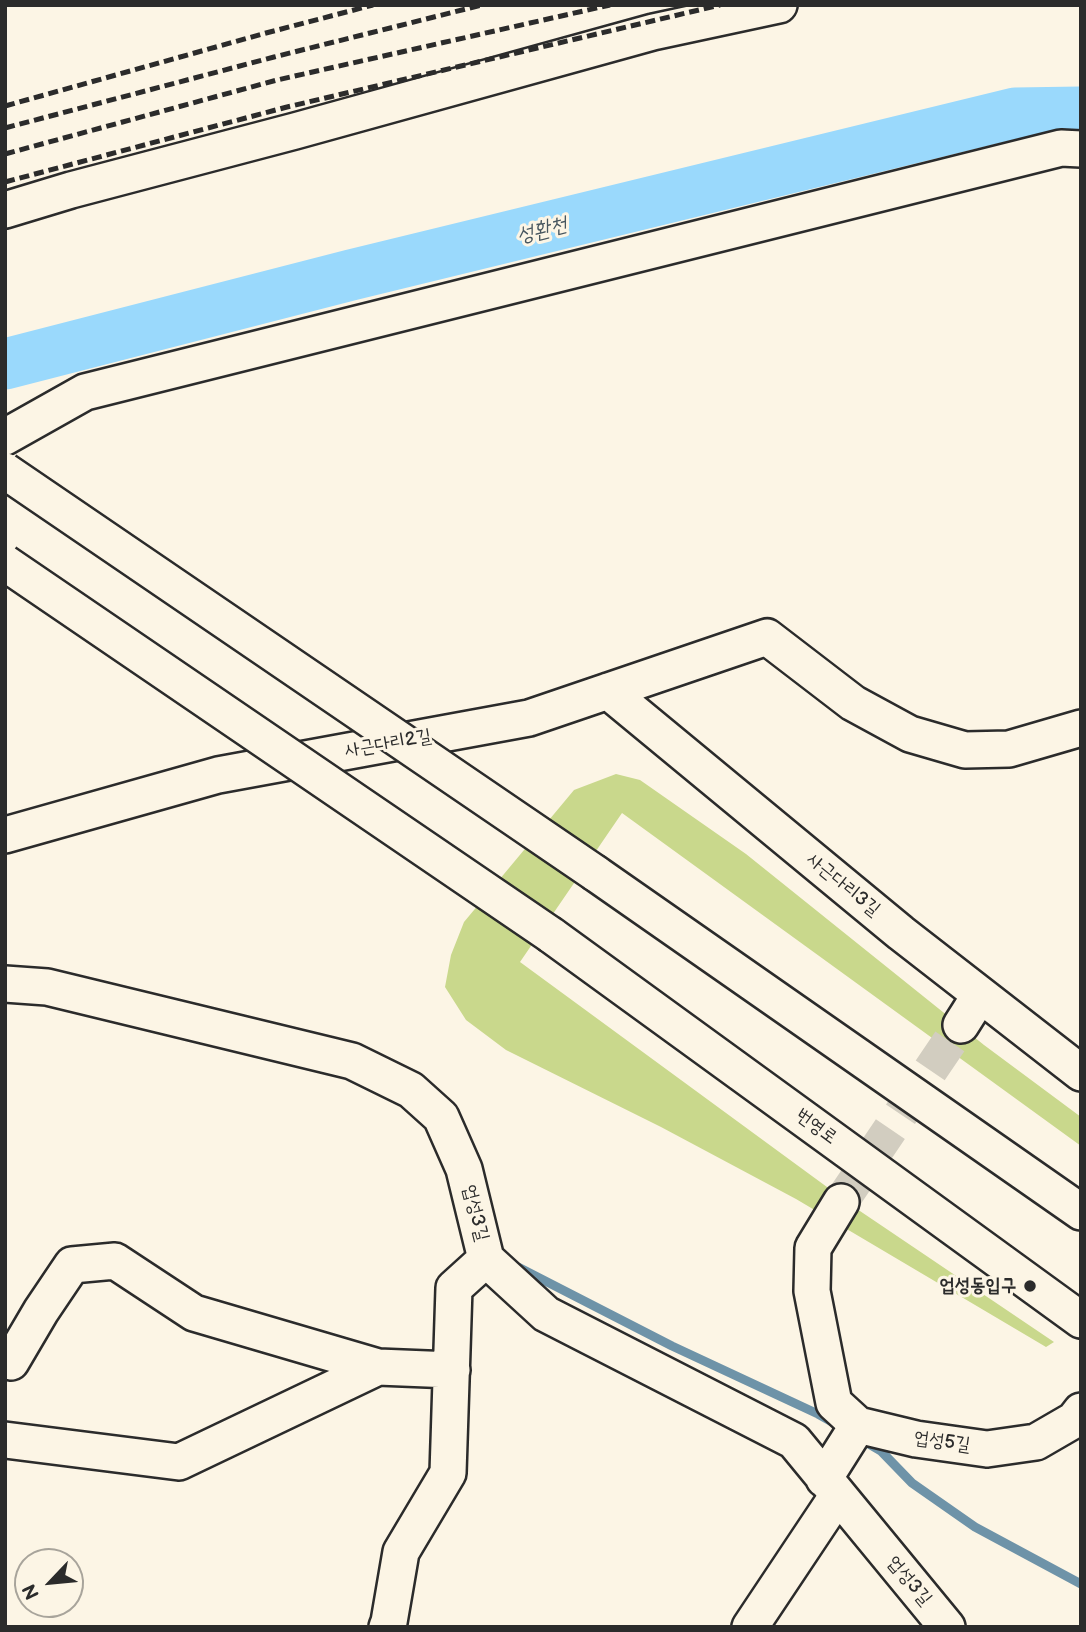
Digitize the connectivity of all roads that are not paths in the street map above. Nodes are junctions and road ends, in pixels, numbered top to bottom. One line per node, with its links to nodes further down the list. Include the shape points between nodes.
1 (779, 5): 3 (street, via 653,32)
2 (1081, 149): 4 (street, via 1061,148 85,392)
3 (5, 210)
4 (5, 437)
5 (5, 471): 15 (street, bridge, via 595,873)
6 (5, 563): 17 (street, 번영로, bridge, via 551,935)
7 (608, 691): 8 (street, 사근다리2길, via 767,637 853,703 910,734 965,750 1009,749); 9 (street, 사근다리2길, via 529,718 218,775); 11 (street, 사근다리3길)
8 (1081, 727)
9 (5, 835)
10 (5, 984): 16 (street, 업성3길, via 47,987 352,1061 411,1090 441,1117 464,1169)
11 (980, 995): 12 (street); 13 (street, 사근다리3길)
12 (961, 1025)
13 (1081, 1073)
14 (841, 1202): 22 (street, via 813,1248 812,1291 834,1403)
15 (1081, 1212)
16 (486, 1259): 20 (street, via 454,1288); 24 (street, 업성3길, via 546,1314 794,1441)
17 (1081, 1320)
18 (10, 1362): 19 (street, via 72,1265 115,1261 194,1312)
19 (378, 1367): 20 (street); 23 (street, via 179,1462)
20 (452, 1370): 25 (street, via 448,1473 401,1552)
21 (1081, 1411): 22 (street, 업성5길, via 1036,1442 987,1448)
22 (856, 1427): 24 (street)
23 (5, 1440)
24 (832, 1478): 26 (street); 27 (street, 업성3길)
25 (387, 1627)
26 (750, 1627)
27 (947, 1627)

